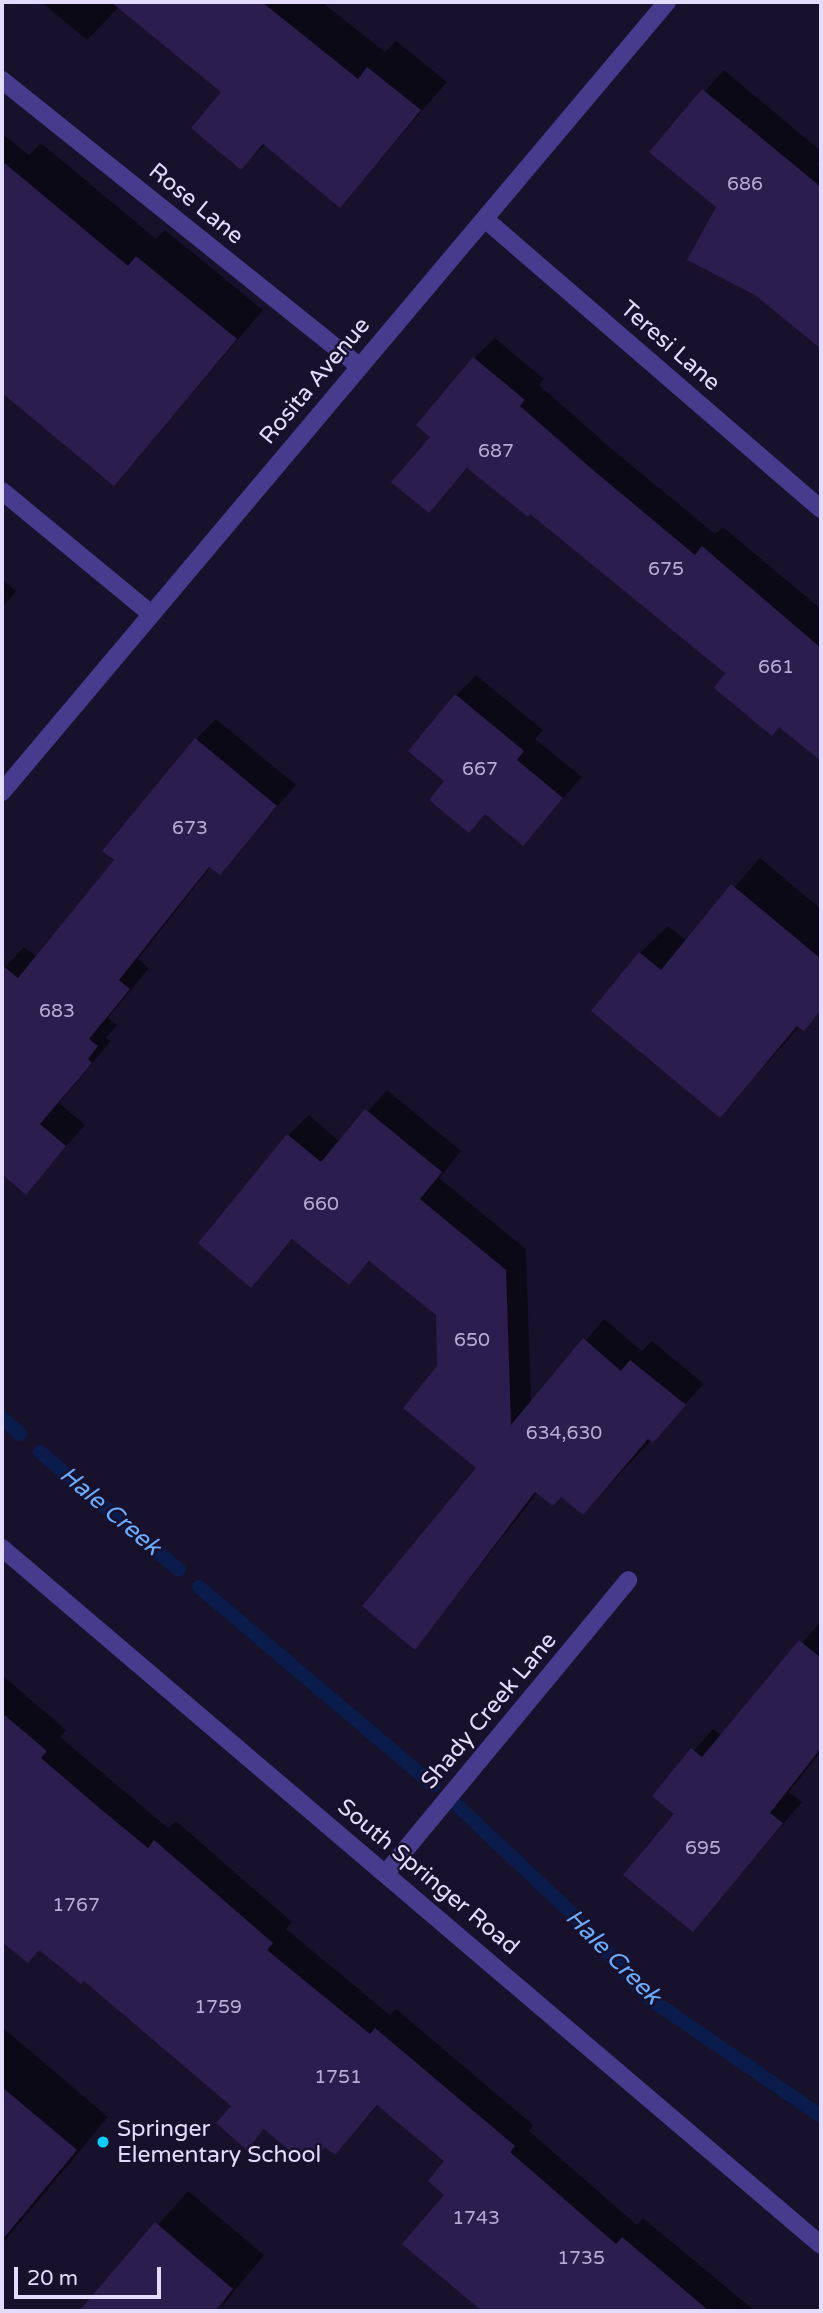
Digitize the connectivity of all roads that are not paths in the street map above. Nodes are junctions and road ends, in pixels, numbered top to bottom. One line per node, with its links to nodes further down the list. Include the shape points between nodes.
1 (667, 2): 3 (street, Rosita Avenue)
2 (2, 80): 4 (street, Rose Lane)
3 (486, 220): 4 (street, Rosita Avenue); 6 (street, Teresi Lane)
4 (359, 366): 7 (street, Rosita Avenue)
5 (2, 491): 7 (street)
6 (821, 509)
7 (151, 614): 8 (street, Rosita Avenue)
8 (2, 792)
9 (2, 1548): 11 (street, South Springer Road)
10 (628, 1580): 11 (street, Shady Creek Lane)
11 (387, 1872): 12 (street, South Springer Road)
12 (821, 2245)

